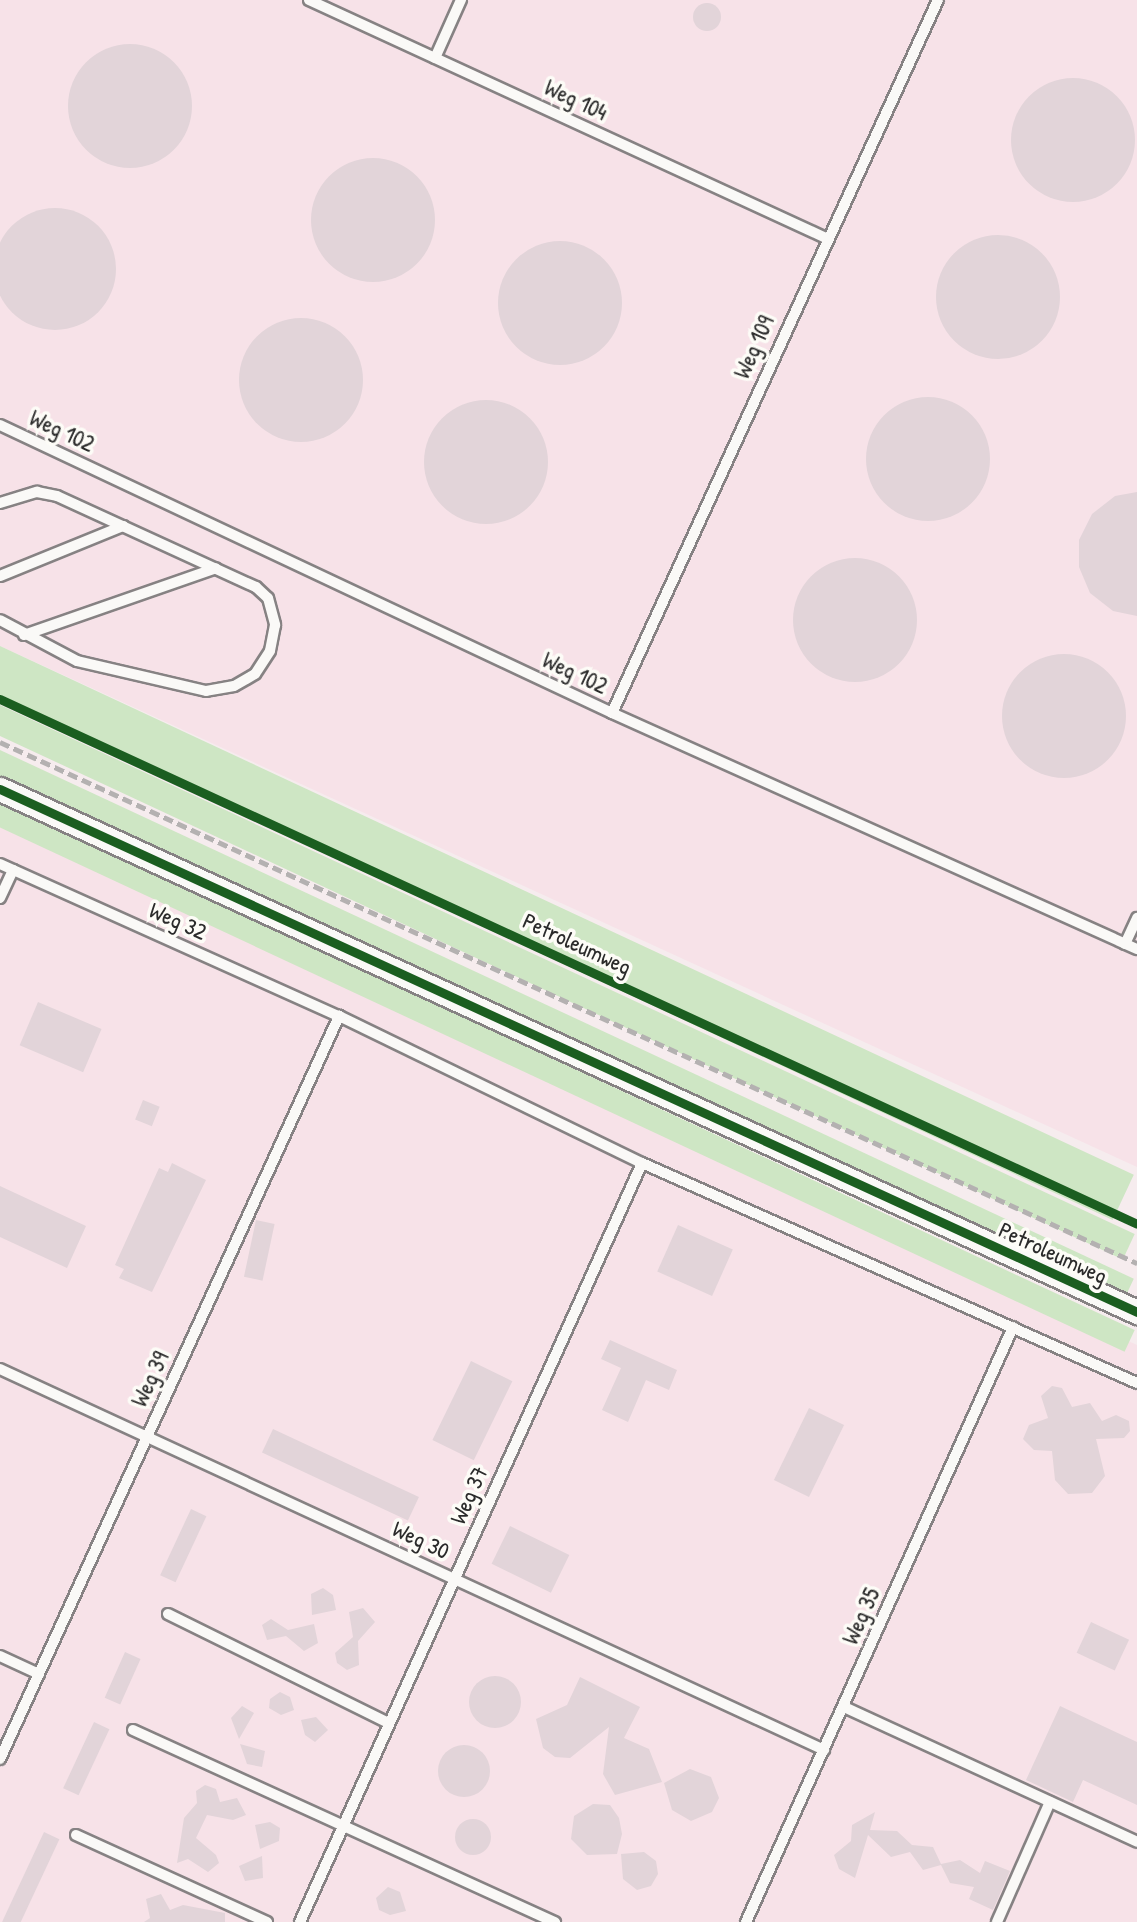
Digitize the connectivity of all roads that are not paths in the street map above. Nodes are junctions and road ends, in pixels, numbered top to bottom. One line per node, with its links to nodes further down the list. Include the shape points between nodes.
1 (309, 0): 4 (lane, Weg 104)
2 (461, 0): 4 (lane)
3 (938, 0): 5 (lane, Weg 109)
4 (435, 58): 5 (lane, Weg 104)
5 (826, 238): 13 (lane, Weg 109)
6 (0, 425): 13 (lane, Weg 102)
7 (0, 503): 8 (lane, via 47,492)
8 (123, 526): 9 (lane); 10 (lane)
9 (216, 568): 12 (lane); 12 (lane, via 256,587 274,611 270,651 255,674 234,686 189,688 77,661)
10 (0, 576)
11 (0, 620): 12 (lane)
12 (24, 635)
13 (612, 713): 19 (lane, Weg 102)
14 (0, 789): 23 (street, Petroleumweg)
15 (0, 864): 16 (lane, Weg 32)
16 (13, 870): 17 (lane); 21 (lane, Weg 32)
17 (0, 898)
18 (1137, 918): 19 (lane)
19 (1125, 944): 20 (lane, Weg 102)
20 (1137, 949)
21 (339, 1016): 22 (lane, Weg 32); 27 (lane, Weg 39)
22 (642, 1163): 24 (lane, Weg 32); 28 (lane, Weg 37)
23 (1137, 1312)
24 (1013, 1326): 26 (lane, Weg 32); 32 (lane, Weg 35)
25 (0, 1368): 27 (lane, Weg 30)
26 (1137, 1383)
27 (147, 1437): 28 (lane, Weg 30); 31 (lane, Weg 39)
28 (454, 1579): 33 (lane, Weg 37); 35 (lane, Weg 30)
29 (168, 1614): 33 (lane)
30 (0, 1656): 31 (lane)
31 (39, 1674): 36 (lane, Weg 39)
32 (844, 1707): 35 (lane, Weg 35); 37 (lane)
33 (389, 1723): 38 (lane, Weg 37)
34 (133, 1730): 38 (lane)
35 (824, 1750): 44 (lane, Weg 35)
36 (0, 1759)
37 (1050, 1802): 40 (lane); 45 (lane)
38 (342, 1829): 42 (lane, Weg 37); 43 (lane)
39 (76, 1835): 41 (lane)
40 (1137, 1842)
41 (267, 1922)
42 (300, 1922)
43 (555, 1922)
44 (746, 1922)
45 (997, 1922)

